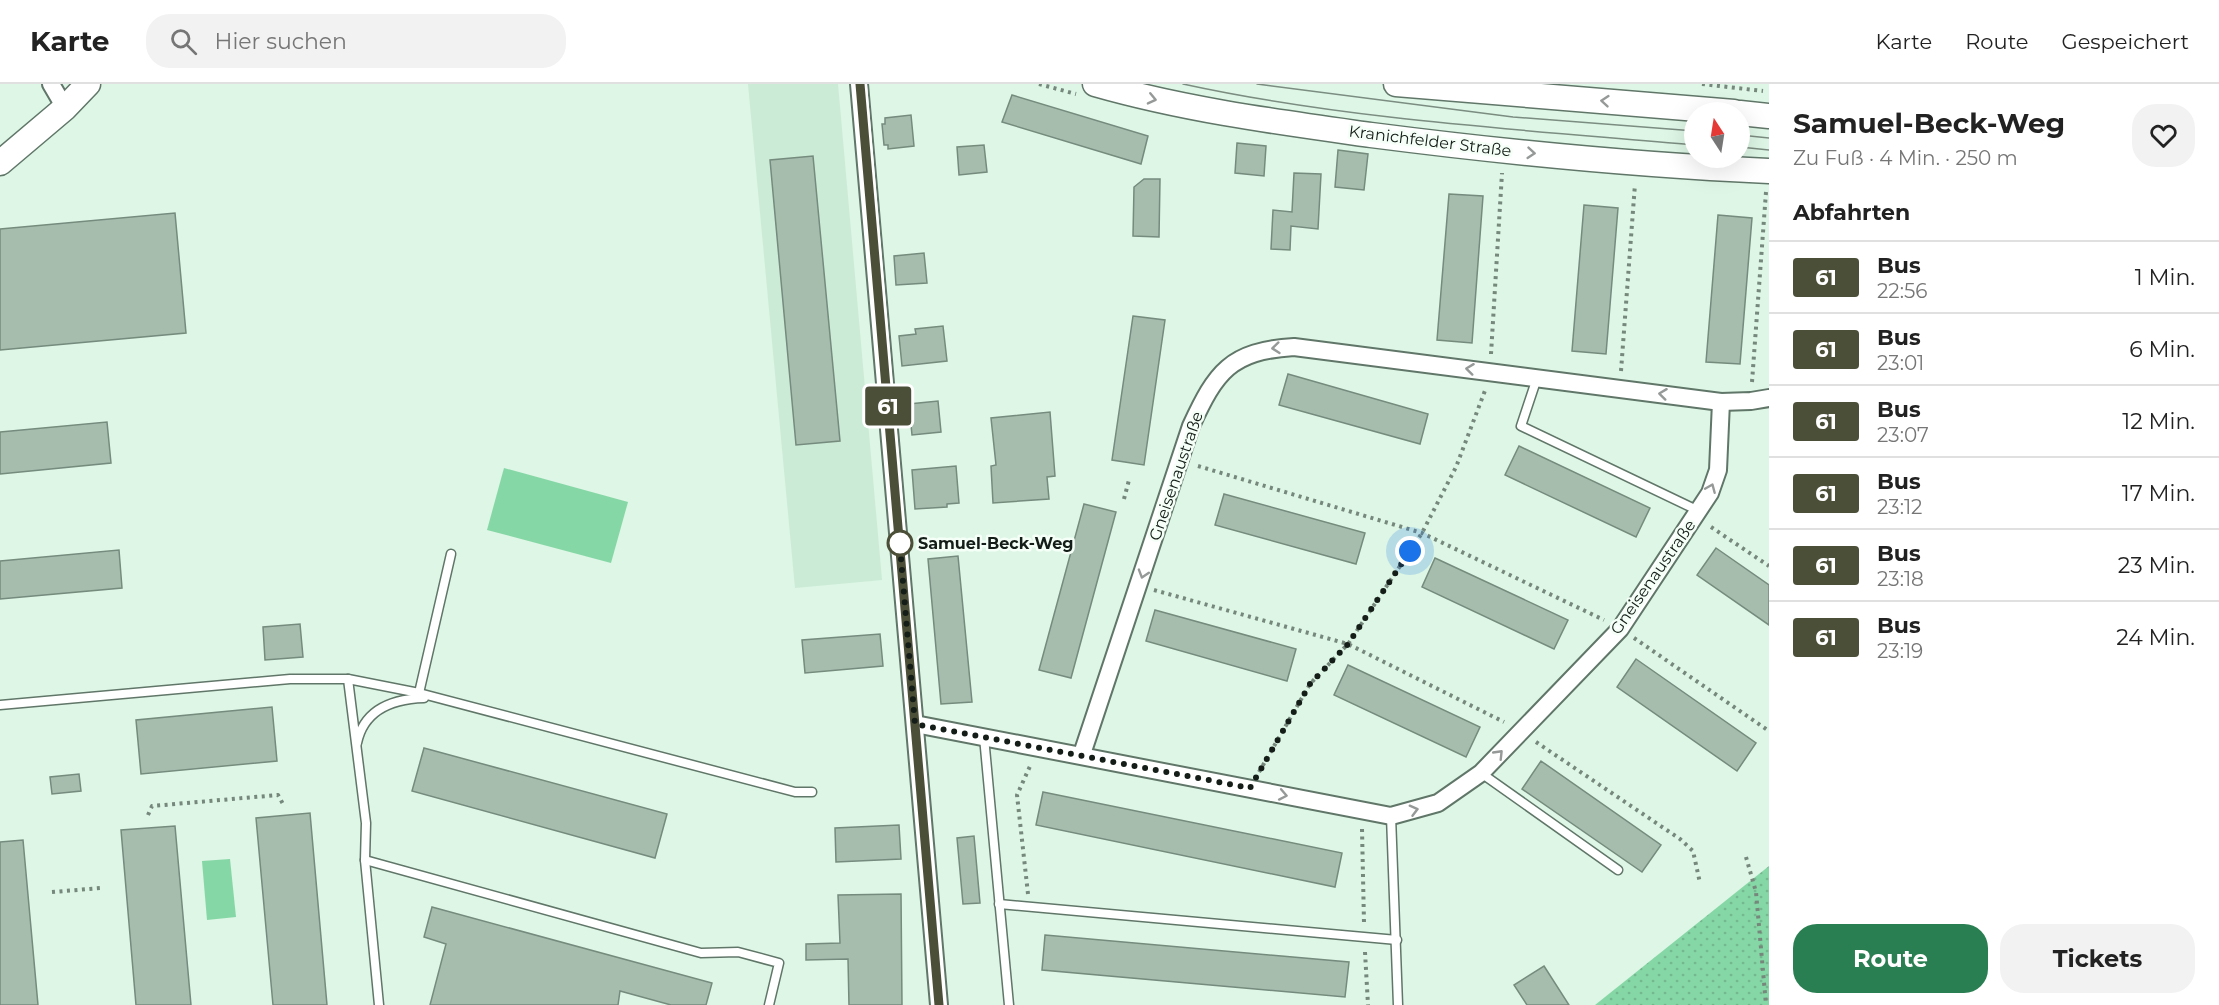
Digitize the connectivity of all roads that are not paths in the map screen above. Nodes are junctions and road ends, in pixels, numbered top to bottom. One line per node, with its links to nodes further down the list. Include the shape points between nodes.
1 (51, 84): 6 (street)
2 (87, 84): 6 (main road)
3 (860, 84): 21 (street)
4 (1095, 84): 11 (main road, Kranichfelder Straße, one-way to 11, via 1252,119)
5 (1396, 84): 7 (main road, one-way to 5)
6 (64, 108): 10 (main road)
7 (1684, 108)
8 (1750, 114): 9 (main road)
9 (1769, 116)
10 (0, 163)
11 (1768, 180)
12 (1537, 378): 14 (street, Gneisenaustraße, one-way to 12); 15 (lane, Gneisenaustraße, via 1521,426); 24 (street, Gneisenaustraße, one-way to 24, via 1294,346 1268,348 1228,366 1209,389 1191,426)
13 (1769, 398): 14 (street)
14 (1721, 402): 15 (street, Gneisenaustraße, one-way to 14, via 1718,470)
15 (1697, 513): 25 (street, Gneisenaustraße, one-way to 15, via 1620,629)
16 (451, 554): 18 (lane)
17 (348, 679): 18 (lane); 20 (lane, via 290,679); 23 (lane)
18 (419, 693): 19 (lane)
19 (436, 698): 23 (lane, via 402,699 376,710 359,733); 26 (lane, via 778,788)
20 (0, 705)
21 (915, 724): 22 (street, Gneisenaustraße); 34 (street)
22 (984, 737): 24 (street, Gneisenaustraße); 30 (lane)
23 (355, 752): 28 (lane, via 366,824)
24 (1082, 754): 27 (street, Gneisenaustraße, one-way to 27)
25 (1481, 773): 27 (street, Gneisenaustraße, one-way to 25, via 1438,804); 29 (lane)
26 (812, 792)
27 (1391, 816): 31 (lane)
28 (365, 860): 32 (lane); 33 (lane, via 701,953 738,952 779,963)
29 (1618, 870)
30 (999, 904): 31 (lane); 35 (lane)
31 (1397, 940): 36 (lane)
32 (379, 1005)
33 (769, 1005)
34 (939, 1005)
35 (1009, 1005)
36 (1398, 1005)

